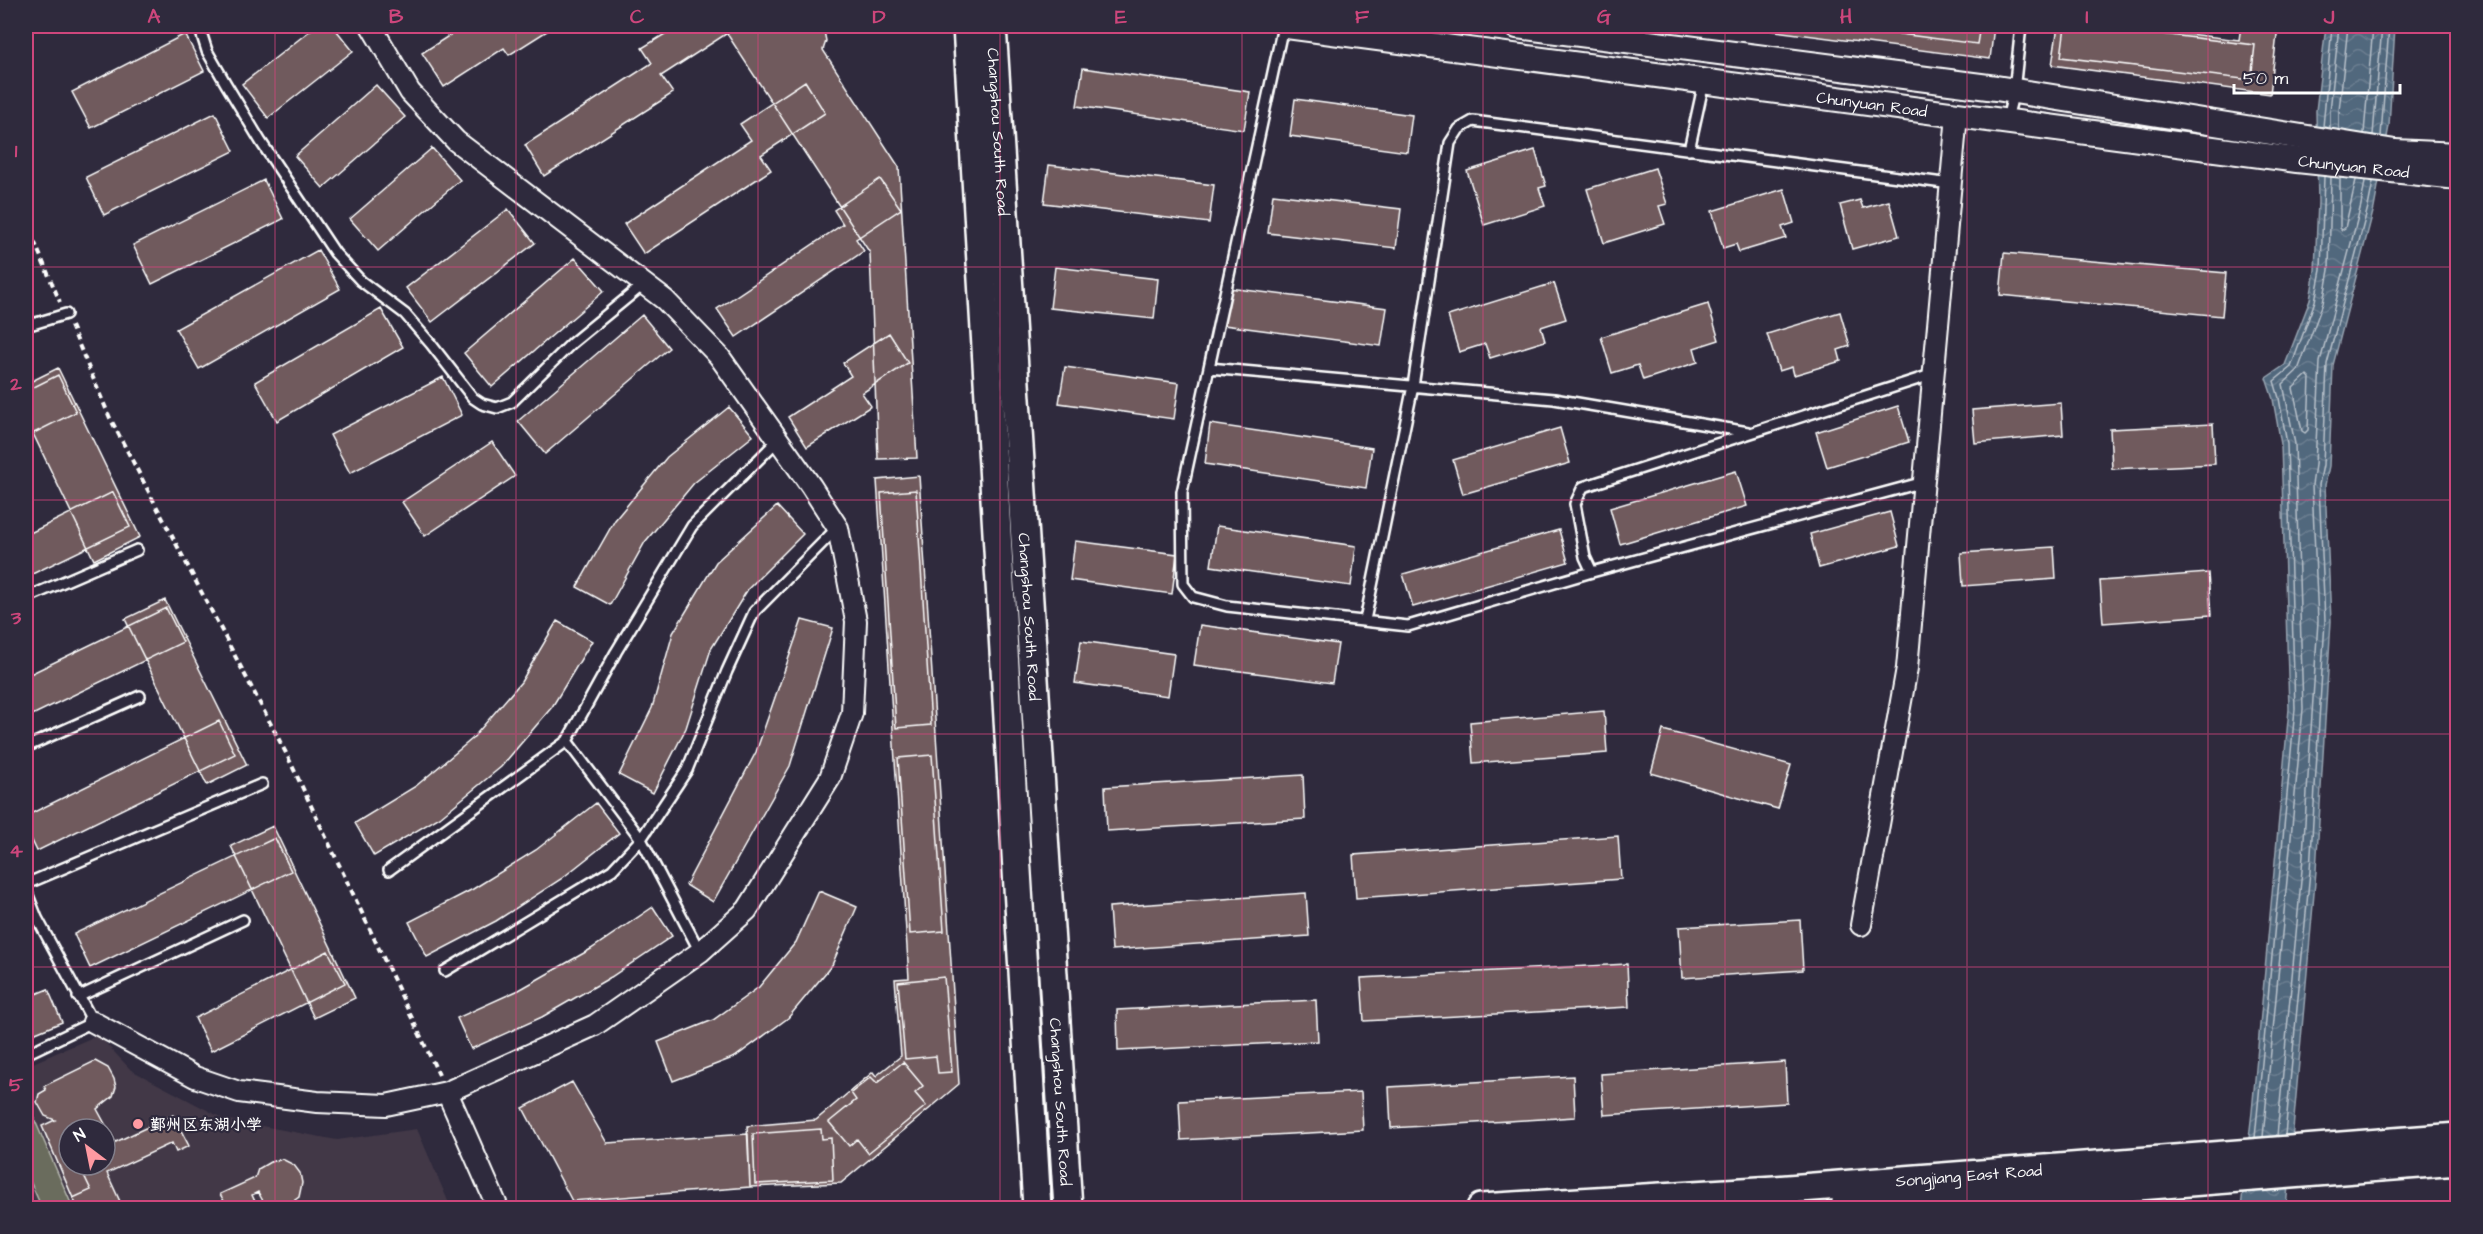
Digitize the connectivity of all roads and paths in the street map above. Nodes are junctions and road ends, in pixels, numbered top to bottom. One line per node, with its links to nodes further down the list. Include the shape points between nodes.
1 (199, 26): 19 (lane, via 207,51 226,84 335,254 361,281 405,314 472,398 482,404 497,408 512,402 572,343)
2 (371, 26): 19 (street, via 410,92 456,141)
3 (967, 26): 56 (main road, Changshou South Road)
4 (992, 26): 57 (main road, Changshou South Road)
5 (1285, 26): 8 (street, Chunyuan Road); 22 (lane)
6 (1517, 26): 9 (street, Chunyuan Road)
7 (2021, 26): 9 (lane)
8 (1704, 81): 10 (street, Chunyuan Road); 13 (lane)
9 (2014, 91): 11 (lane); 12 (street, Chunyuan Road)
10 (1957, 115): 11 (street, Chunyuan Road); 17 (street)
11 (2007, 121): 12 (street, Chunyuan Road)
12 (2301, 149): 15 (street, Chunyuan Road)
13 (1689, 150): 17 (lane); 24 (lane, via 1473,121 1459,129 1450,143)
14 (2457, 155): 15 (street, Chunyuan Road)
15 (2392, 161): 16 (street, Chunyuan Road)
16 (2457, 177)
17 (1951, 184): 23 (street)
18 (26, 222): 20 (path)
19 (644, 284): 26 (street, via 665,300 719,356)
20 (66, 314): 21 (lane); 50 (path, via 110,417 286,753)
21 (26, 326)
22 (1209, 368): 24 (lane); 32 (lane, via 1182,492 1183,584 1193,597 1227,606)
23 (1934, 374): 25 (lane); 27 (street)
24 (1413, 386): 25 (lane, via 1554,399); 32 (lane)
25 (1752, 433): 30 (lane, via 1583,487 1575,504 1585,557)
26 (778, 440): 28 (street); 34 (lane, via 692,526)
27 (1924, 482): 30 (lane); 44 (street, via 1907,668)
28 (838, 528): 37 (lane, via 754,612 687,770); 45 (street, via 856,621 852,712 830,778 747,910)
29 (137, 550): 31 (lane)
30 (1592, 572): 32 (lane, via 1408,626)
31 (26, 598)
32 (1365, 620)
33 (140, 696): 35 (lane)
34 (567, 741): 37 (lane); 38 (lane)
35 (26, 747)
36 (262, 784): 39 (lane)
37 (641, 839): 45 (lane); 46 (lane, via 612,870)
38 (389, 870)
39 (26, 884)
40 (26, 890): 41 (lane)
41 (37, 918): 43 (lane); 47 (lane)
42 (243, 920): 47 (lane)
43 (26, 923)
44 (1861, 925)
45 (700, 952): 50 (street, via 595,1025)
46 (445, 971)
47 (78, 998): 48 (lane)
48 (93, 1022): 49 (lane); 50 (street, via 195,1077 239,1092 317,1102 386,1105)
49 (26, 1054)
50 (447, 1092): 55 (street)
51 (2457, 1137): 52 (main road, Songjiang East Road)
52 (2305, 1160): 53 (main road, Songjiang East Road); 54 (main road, Songjiang East Road, via 2233,1153); 59 (main road, Songjiang East Road, via 2218,1179)
53 (2457, 1161)
54 (1843, 1196): 58 (main road, Songjiang East Road)
55 (498, 1209)
56 (1037, 1209)
57 (1068, 1209)
58 (1481, 1209)
59 (1859, 1209)

